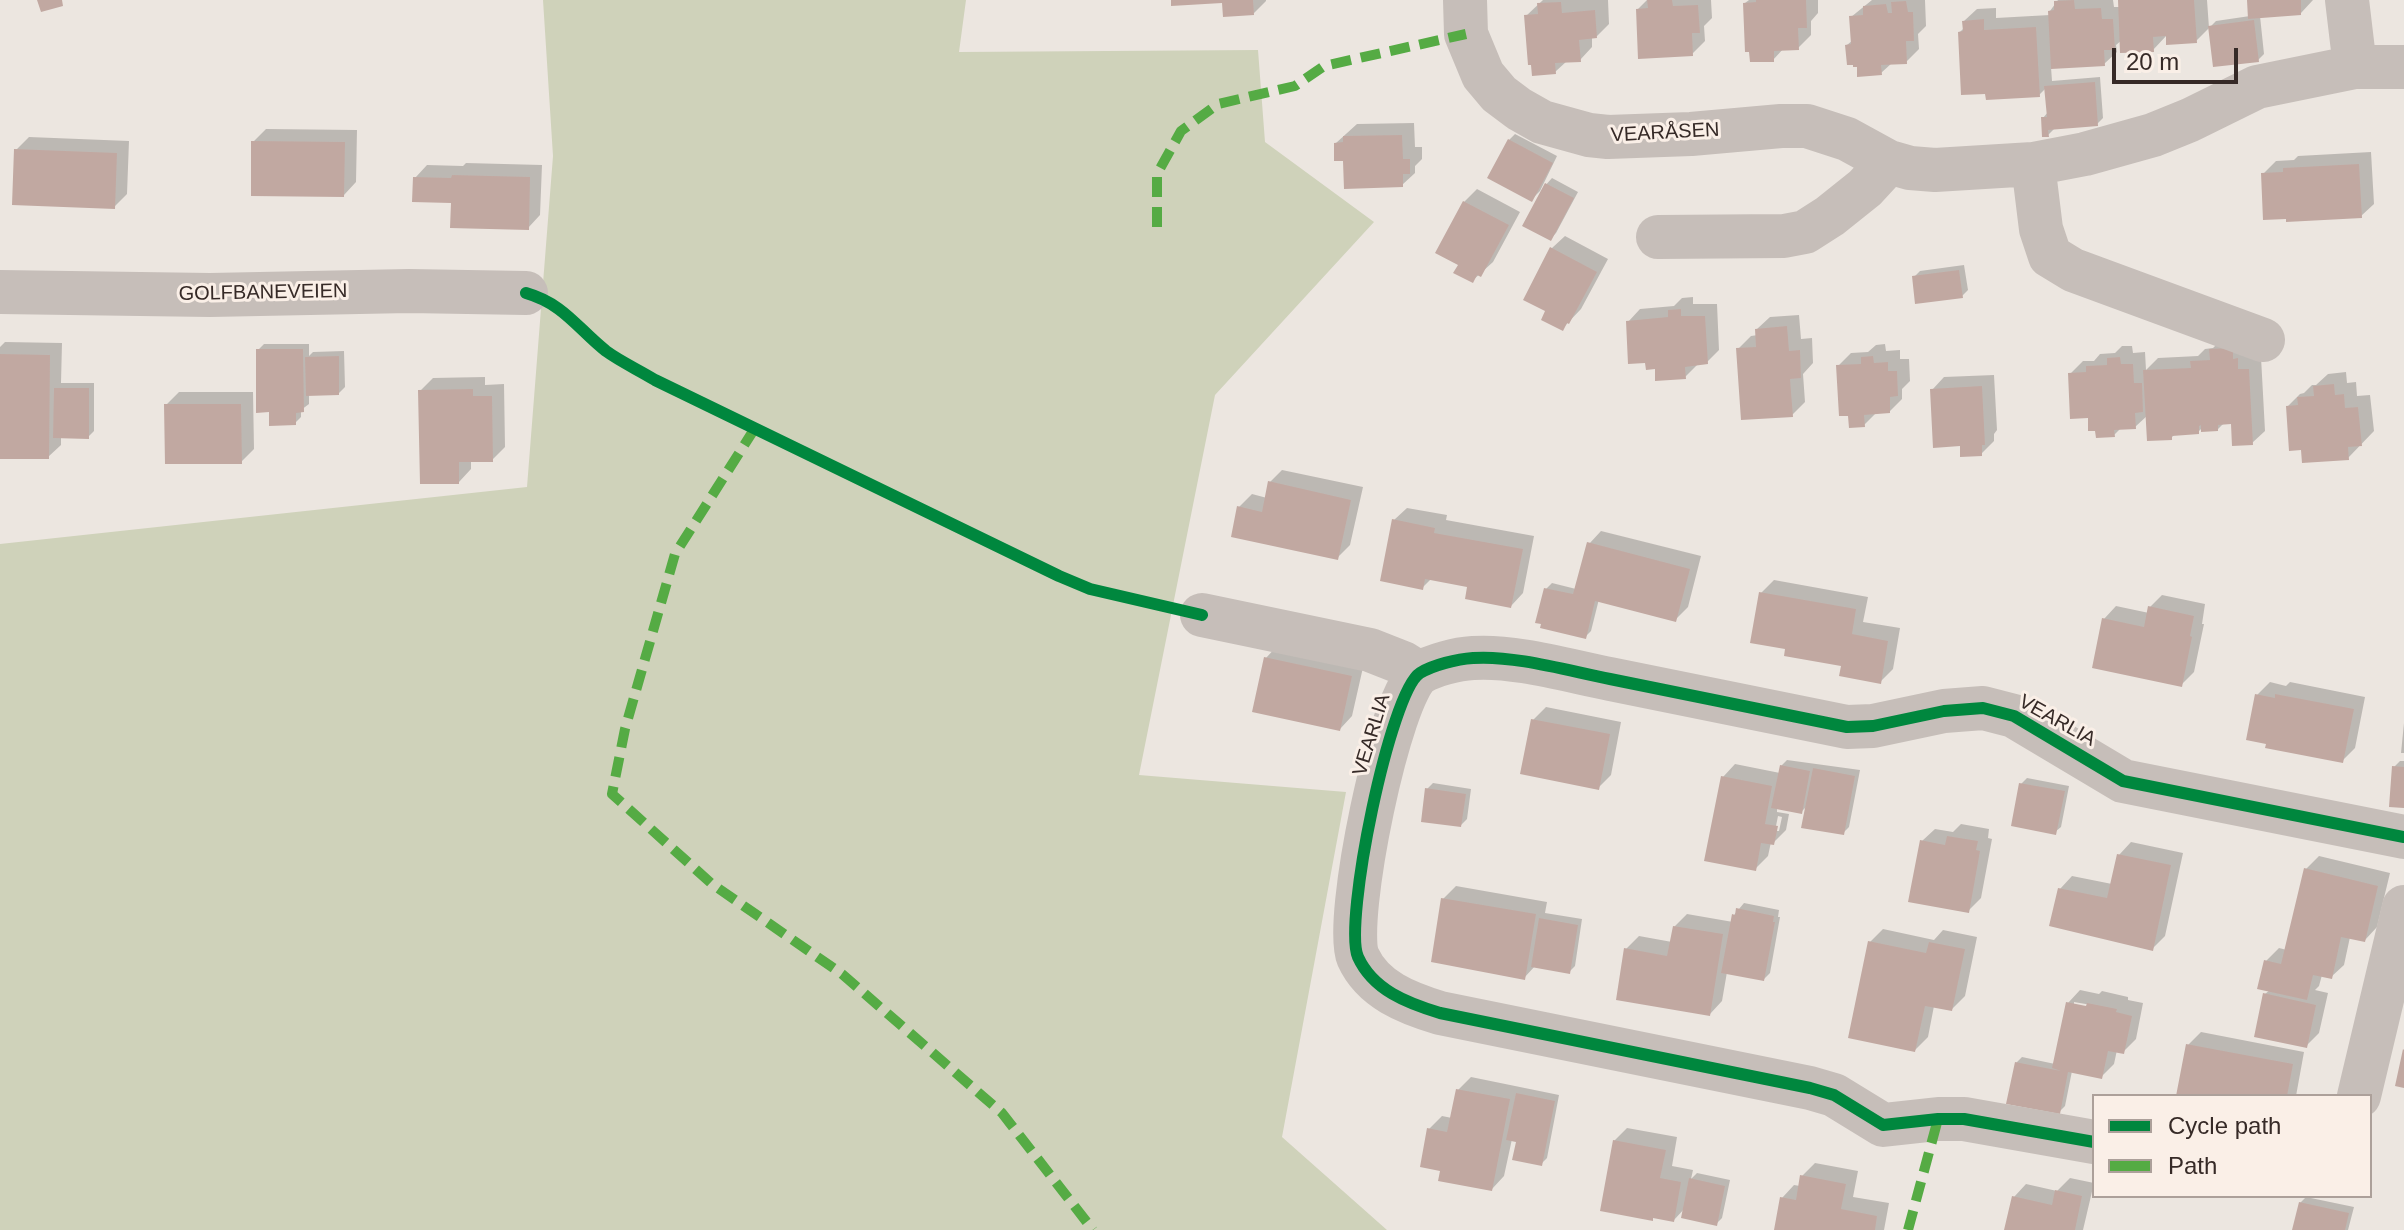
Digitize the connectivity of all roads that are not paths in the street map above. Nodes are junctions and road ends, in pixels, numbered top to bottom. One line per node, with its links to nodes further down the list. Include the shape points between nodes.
1 (1465, 0): 5 (street, VEARÅSEN, via 1466,34 1483,75 1499,94 1542,122 1608,137 1807,126 1847,139)
2 (2347, 0): 3 (street)
3 (2355, 67): 4 (street, VEARÅSEN); 6 (street, VEARÅSEN, via 2257,87 2153,135)
4 (2404, 67)
5 (1889, 162): 6 (street, VEARÅSEN, via 1935,170); 7 (street, via 1865,188 1805,232)
6 (2033, 164): 10 (street, via 2050,256 2073,270)
7 (1658, 237)
8 (0, 292): 9 (street, GOLFBANEVEIEN)
9 (526, 293)
10 (2263, 340)
11 (1202, 615): 12 (street, via 1370,650)
12 (1419, 673): 13 (street, VEARLIA, via 1472,658 1498,659 1847,727 1983,708 2014,716 2123,781); 16 (street, VEARLIA, via 1406,691 1382,766 1355,923 1356,953 1367,975 1382,987 1440,1013 1810,1088 1834,1095 1883,1125 1964,1119)
13 (2404, 837)
14 (2404, 907): 15 (street)
15 (2359, 1094)
16 (2092, 1142)

